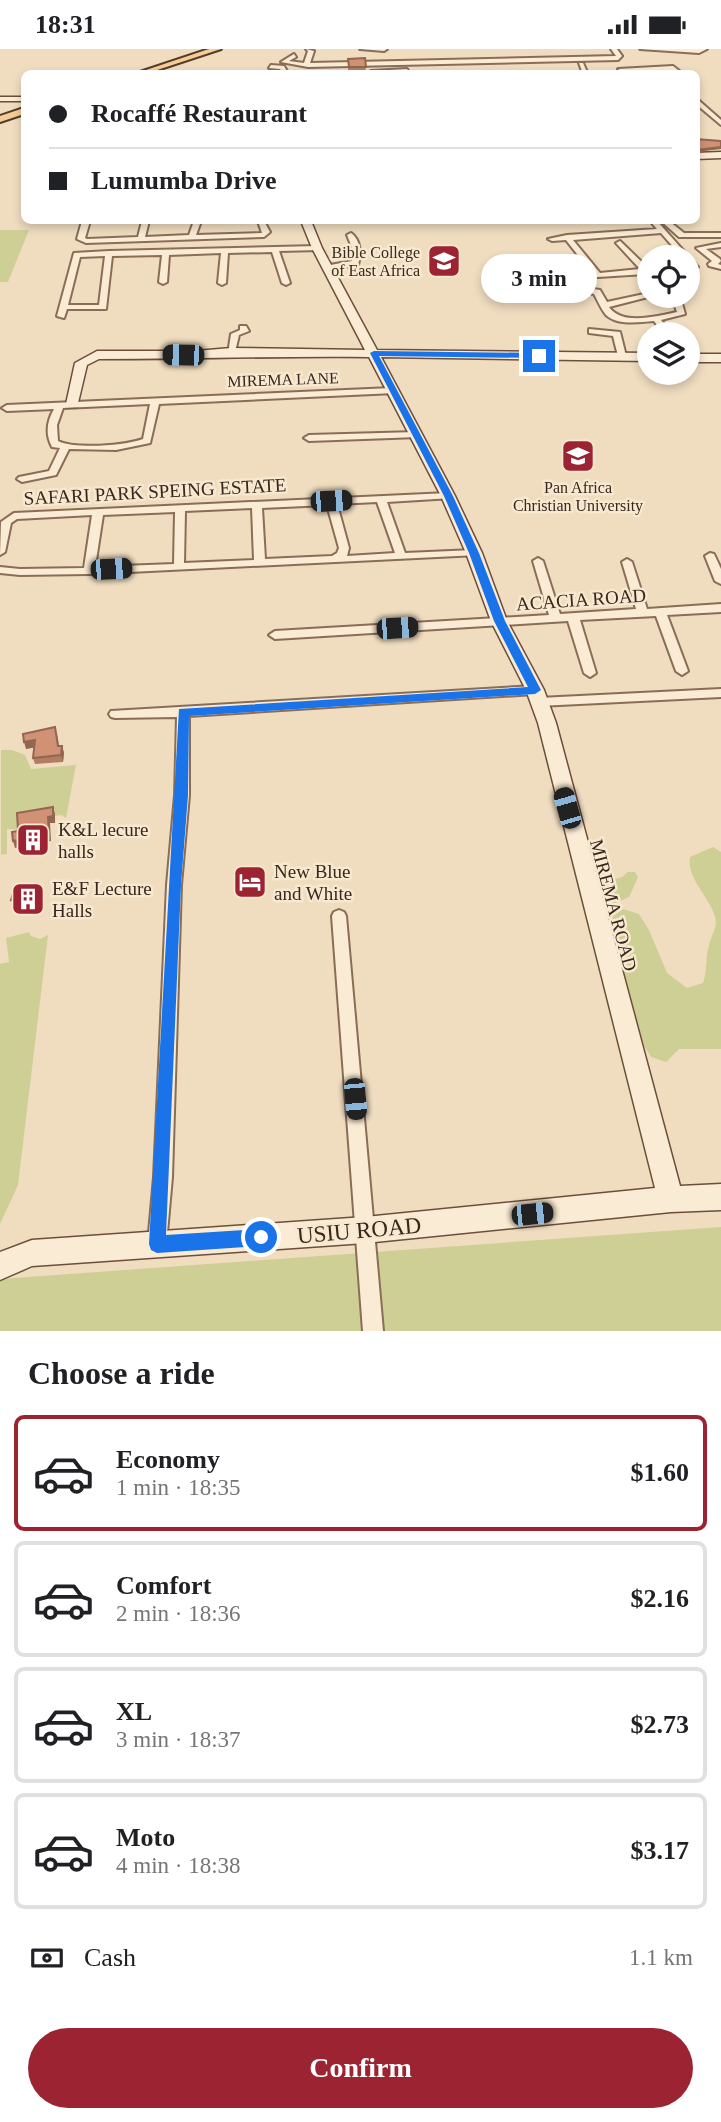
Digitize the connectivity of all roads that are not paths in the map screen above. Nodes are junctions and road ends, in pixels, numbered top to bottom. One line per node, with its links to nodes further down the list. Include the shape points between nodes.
1 (217, 49): 21 (main road)
2 (319, 49): 9 (street)
3 (363, 49): 4 (street)
4 (384, 49)
5 (614, 49): 12 (street, via 618,58)
6 (643, 49): 7 (street)
7 (666, 49): 8 (street)
8 (704, 49)
9 (310, 50): 13 (street)
10 (448, 53): 14 (street)
11 (291, 58): 13 (street, via 284,62)
12 (461, 61): 14 (street); 19 (street, via 459,68)
13 (307, 62): 15 (street)
14 (450, 62): 16 (street)
15 (393, 63): 16 (street); 23 (street)
16 (420, 63): 19 (street)
17 (581, 64): 25 (street)
18 (271, 67): 22 (street)
19 (428, 69): 24 (street)
20 (621, 69): 26 (street)
21 (150, 70)
22 (284, 70)
23 (399, 70)
24 (419, 70)
25 (584, 70)
26 (676, 70)
27 (21, 99): 28 (street)
28 (0, 100)
29 (700, 104): 33 (street)
30 (21, 112): 32 (main road)
31 (21, 118): 32 (main road)
32 (0, 120)
33 (721, 123)
34 (721, 155): 35 (street)
35 (700, 156)
36 (85, 224): 48 (street, via 83,241)
37 (144, 224): 48 (street)
38 (196, 224): 46 (street)
39 (262, 224): 46 (street, via 264,235)
40 (307, 224): 53 (street, MIREMA ROAD)
41 (656, 224): 43 (street)
42 (669, 224): 45 (street, via 682,235)
43 (662, 231): 47 (street); 51 (street)
44 (351, 235): 60 (street, via 357,250 355,263)
45 (721, 235)
46 (192, 237): 48 (street)
47 (566, 237): 49 (street); 61 (street, via 597,275)
48 (142, 239)
49 (552, 239)
50 (620, 243): 58 (street)
51 (675, 245)
52 (721, 245): 59 (street, via 700,248 715,258 712,264)
53 (317, 248): 55 (street); 60 (street, MIREMA ROAD)
54 (225, 250): 55 (street); 56 (street); 63 (street)
55 (275, 250): 64 (street)
56 (166, 252): 57 (street); 62 (street)
57 (109, 253): 57 (street, via 103,307 63,311 77,255)
58 (637, 261)
59 (721, 267)
60 (328, 268): 74 (street, MIREMA ROAD)
61 (637, 273)
62 (163, 282)
63 (222, 283)
64 (286, 283)
65 (582, 289): 67 (street, via 597,292)
66 (637, 298): 67 (street)
67 (605, 305): 69 (street, via 620,318)
68 (680, 308): 69 (street, via 681,314)
69 (656, 319): 70 (street)
70 (658, 322)
71 (243, 328): 73 (street, via 245,331 232,339)
72 (592, 331): 75 (street, via 617,334)
73 (230, 352): 74 (street); 81 (street, via 93,356 81,363)
74 (374, 353): 75 (street); 79 (street, MIREMA ROAD)
75 (622, 356): 76 (street)
76 (637, 357)
77 (700, 358): 78 (street)
78 (721, 358)
79 (392, 391): 80 (street, MIREMA LANE); 83 (street, MIREMA ROAD)
80 (155, 401): 81 (street, MIREMA LANE); 85 (street, via 150,437 145,442)
81 (66, 404): 82 (street, MIREMA LANE); 85 (street, via 54,415 52,442)
82 (7, 408)
83 (416, 435): 84 (street); 87 (street, MIREMA ROAD)
84 (309, 438)
85 (66, 446): 86 (street, via 53,473)
86 (22, 479)
87 (449, 496): 88 (street, SAFARI PARK SPEING ESTATE); 94 (street, MIREMA ROAD)
88 (380, 498): 89 (street, SAFARI PARK SPEING ESTATE); 95 (street)
89 (331, 501): 90 (street, SAFARI PARK SPEING ESTATE); 97 (street, via 344,548)
90 (257, 504): 91 (street, SAFARI PARK SPEING ESTATE); 99 (street)
91 (180, 508): 92 (street, SAFARI PARK SPEING ESTATE); 101 (street)
92 (98, 512): 93 (street, SAFARI PARK SPEING ESTATE, via 14,516 6,522); 103 (street)
93 (0, 552)
94 (474, 553): 95 (street); 110 (street, MIREMA ROAD)
95 (400, 556): 97 (street)
96 (710, 556): 104 (street)
97 (333, 560): 99 (street)
98 (538, 561): 109 (street)
99 (260, 562): 101 (street)
100 (626, 562): 107 (street)
101 (179, 566): 103 (street)
102 (0, 570): 103 (street)
103 (89, 571)
104 (721, 580)
105 (721, 608): 106 (street, ACACIA ROAD)
106 (660, 611): 107 (street, ACACIA ROAD); 112 (street)
107 (642, 612): 108 (street, ACACIA ROAD)
108 (573, 617): 109 (street, ACACIA ROAD); 113 (street)
109 (556, 618): 110 (street, ACACIA ROAD)
110 (499, 621): 111 (street, ACACIA ROAD); 115 (street, MIREMA ROAD)
111 (275, 635)
112 (682, 671)
113 (590, 673)
114 (721, 693): 115 (street)
115 (537, 696): 116 (street); 120 (street, MIREMA ROAD)
116 (183, 712): 117 (street); 122 (street)
117 (115, 714)
118 (339, 916): 121 (street)
119 (721, 1197): 120 (street, USIU ROAD)
120 (671, 1199): 121 (street, USIU ROAD)
121 (365, 1230): 122 (street, USIU ROAD); 124 (street)
122 (157, 1244): 123 (street, USIU ROAD, via 32,1253)
123 (0, 1267)
124 (373, 1331)

